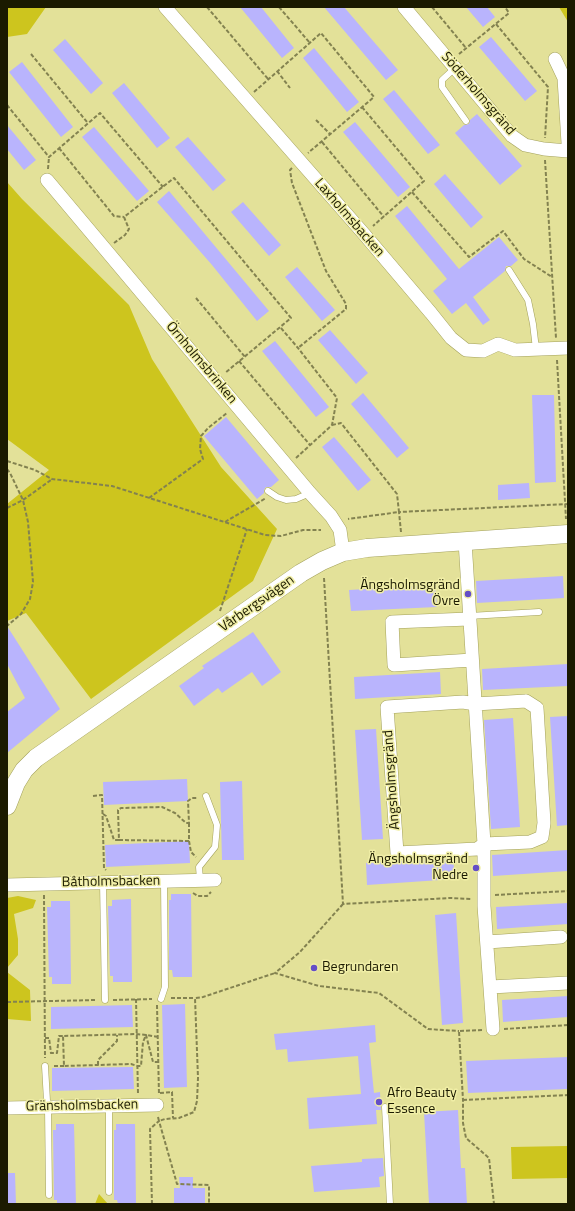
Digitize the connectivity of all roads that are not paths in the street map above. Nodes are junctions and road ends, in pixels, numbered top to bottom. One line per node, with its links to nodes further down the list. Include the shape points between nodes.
1 (165, 7): 11 (street, Laxholmsbacken, via 364,234 451,338 466,350 483,351 498,344 515,350)
2 (404, 7): 4 (street, Söderholmsgränd)
3 (554, 58): 6 (street, via 564,78)
4 (452, 65): 5 (lane, via 442,80 442,87); 7 (street, Söderholmsgränd, via 512,136 525,144)
5 (466, 121)
6 (568, 143)
7 (568, 151)
8 (46, 180): 13 (street, Örnholmsbrinken)
9 (509, 270): 11 (lane, via 528,300)
10 (562, 348): 11 (street, Laxholmsbacken)
11 (536, 349)
12 (271, 492): 13 (lane, via 286,500)
13 (310, 493): 16 (street, Örnholmsbrinken, via 340,530)
14 (567, 528): 15 (street, Vårbergsvägen)
15 (465, 541): 16 (street, Vårbergsvägen); 18 (street)
16 (343, 552): 21 (street, Vårbergsvägen, via 301,573 36,758)
17 (539, 612): 18 (lane)
18 (469, 617): 19 (street); 19 (street, via 392,622 394,665)
19 (472, 660): 20 (street)
20 (475, 704): 24 (street); 24 (street, Ängsholmsgränd, via 526,702 537,708 544,824 542,838 530,842); 24 (street, Ängsholmsgränd, via 463,702 388,707 397,853 477,849)
21 (11, 780): 23 (street, Vårbergsvägen)
22 (206, 796): 26 (lane, via 217,825 215,847 199,867)
23 (7, 806)
24 (484, 844): 31 (street)
25 (105, 877): 28 (street, Båtholmsbacken); 29 (street, Båtholmsbacken, via 44,884); 35 (lane)
26 (200, 880): 27 (street, Båtholmsbacken); 28 (street, Båtholmsbacken)
27 (215, 880)
28 (164, 881): 34 (lane, via 165,987)
29 (7, 885)
30 (561, 937): 31 (street)
31 (487, 942): 33 (street)
32 (568, 983): 33 (street)
33 (490, 987): 36 (street)
34 (161, 999)
35 (105, 1000)
36 (492, 1030)
37 (46, 1066): 42 (lane)
38 (158, 1105): 39 (street, Gränsholmsbacken)
39 (109, 1106): 42 (street, Gränsholmsbacken); 43 (lane)
40 (385, 1107): 45 (lane)
41 (7, 1108): 42 (street, Gränsholmsbacken)
42 (48, 1108): 44 (lane)
43 (109, 1192)
44 (49, 1195)
45 (390, 1204)

